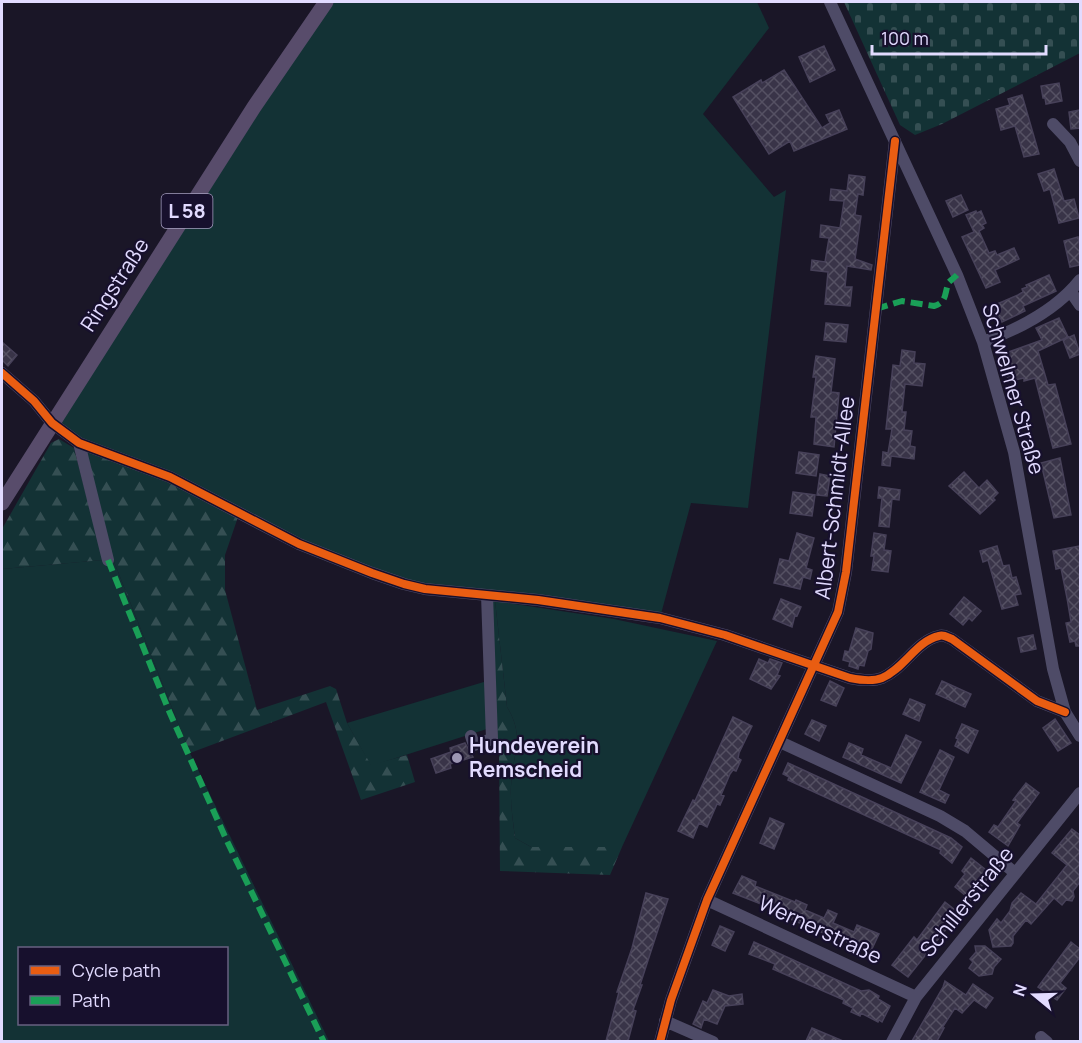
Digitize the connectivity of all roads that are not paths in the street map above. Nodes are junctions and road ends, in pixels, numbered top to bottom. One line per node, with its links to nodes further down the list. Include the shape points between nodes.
1 (326, 2): 11 (main road, Ringstraße / L 58, via 254,107)
2 (830, 2): 4 (street, Schwelmer Straße)
3 (1053, 124): 5 (street, via 1070,142)
4 (895, 141): 9 (street, Schwelmer Straße, via 957,275); 16 (street, Albert-Schmidt-Allee, via 846,572 838,612)
5 (1080, 161)
6 (1080, 280): 7 (street)
7 (1071, 292): 8 (street); 9 (street, via 1013,331)
8 (1080, 305)
9 (983, 342): 17 (street, Schwelmer Straße, via 1014,452 1053,669)
10 (2, 373): 11 (street)
11 (52, 423): 12 (street); 13 (main road, Ringstraße / L 58)
12 (79, 443): 14 (street); 15 (street, via 170,477 299,544 372,573 425,589)
13 (2, 503)
14 (108, 560)
15 (487, 595): 16 (street, via 660,618 725,635); 18 (street, via 492,739 474,745)
16 (814, 666): 17 (street, via 862,681 882,678 924,643 943,635 1037,701); 20 (street, Albert-Schmidt-Allee)
17 (1065, 712): 19 (street, Schwelmer Straße)
18 (471, 736)
19 (1080, 736)
20 (780, 742): 22 (street, via 940,816 965,831); 23 (street, Albert-Schmidt-Allee)
21 (1080, 793): 22 (street, Schillerstraße)
22 (1015, 873): 24 (street, Schillerstraße)
23 (707, 900): 24 (street, Wernerstraße); 25 (street, Albert-Schmidt-Allee)
24 (916, 997): 28 (street, Schillerstraße)
25 (665, 1021): 26 (street, Albert-Schmidt-Allee); 27 (street)
26 (660, 1041)
27 (712, 1041)
28 (892, 1041)

